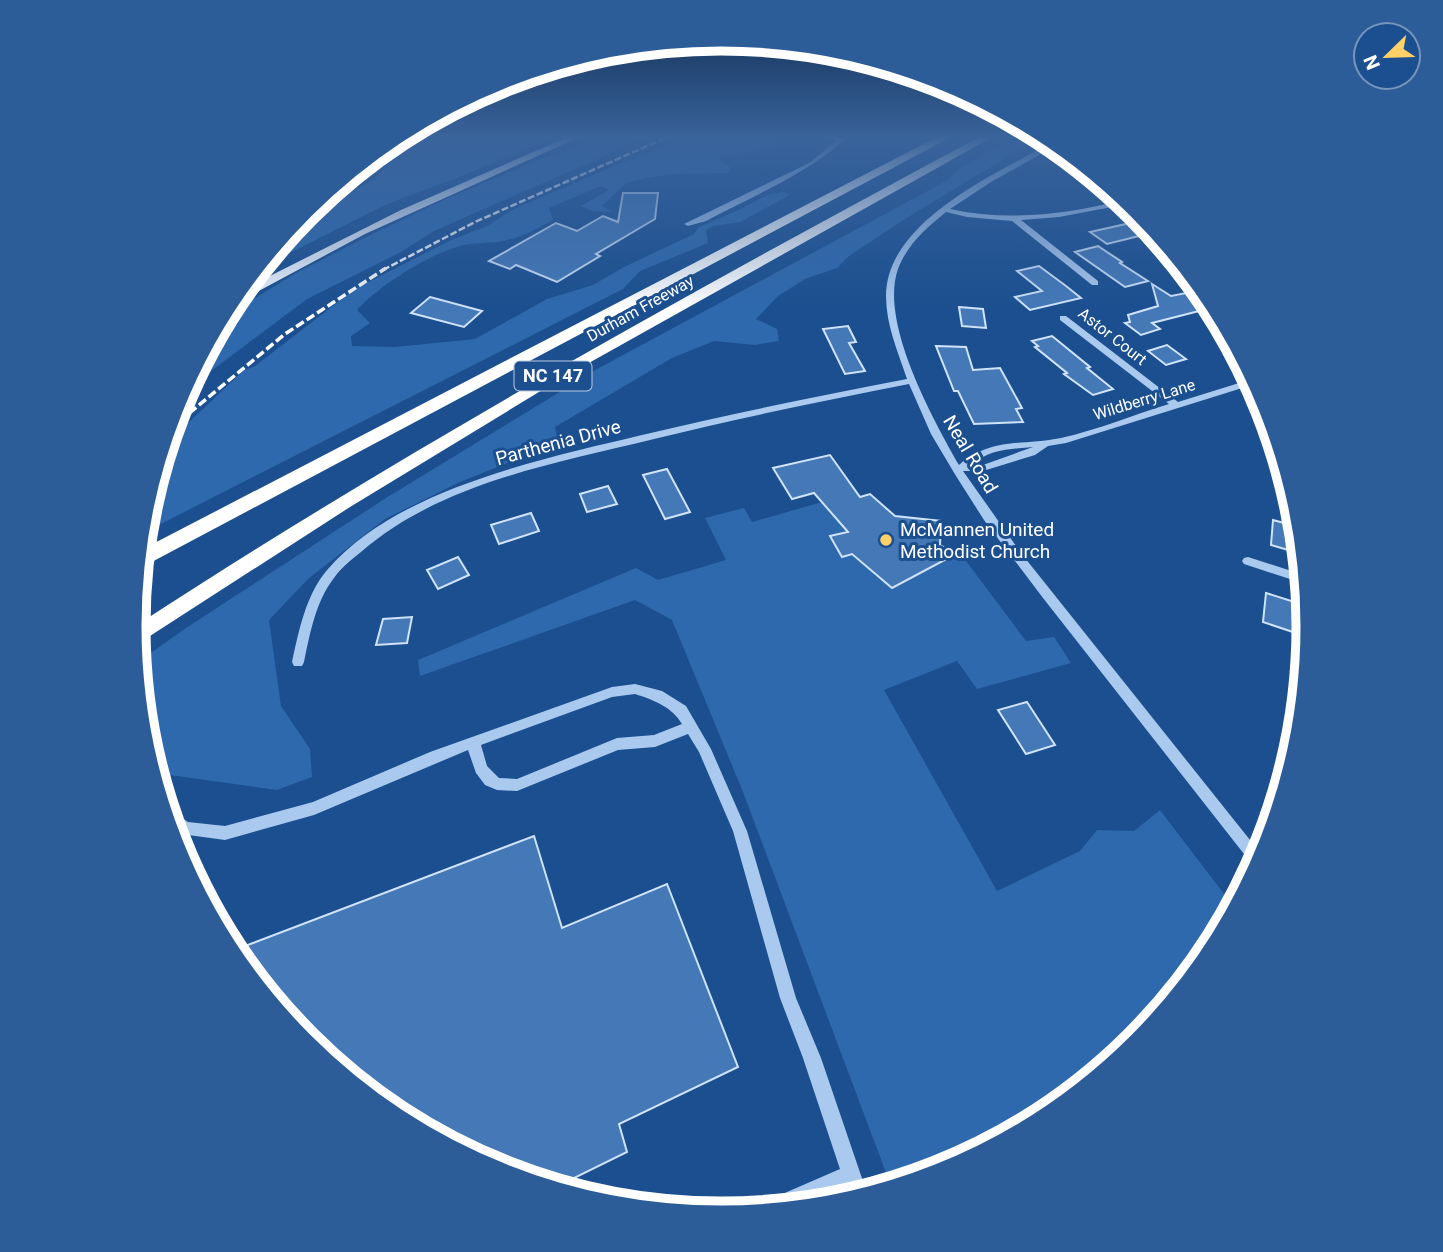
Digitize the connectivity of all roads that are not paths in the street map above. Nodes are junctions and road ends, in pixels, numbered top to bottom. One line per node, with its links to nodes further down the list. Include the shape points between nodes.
1 (443, 193): 11 (main road, via 346,238)
2 (753, 193): 9 (street)
3 (839, 193): 17 (highway, Durham Freeway / NC 147)
4 (885, 193): 20 (highway, Durham Freeway / NC 147, via 523,393)
5 (971, 193): 7 (street, Neal Road)
6 (1113, 205): 8 (street)
7 (944, 210): 8 (street); 13 (street, Neal Road, via 910,240 891,279 892,319)
8 (1013, 218): 10 (street)
9 (688, 224)
10 (1095, 283)
11 (258, 286)
12 (1063, 318): 15 (street, Astor Court)
13 (912, 382): 16 (street, Neal Road, via 936,437); 21 (street, Parthenia Drive, via 677,430 456,490 403,518 337,565 318,594)
14 (1243, 384): 15 (street, Wildberry Lane)
15 (1176, 405): 16 (street, Wildberry Lane, via 983,468)
16 (959, 467): 25 (street, Neal Road, via 1017,556)
17 (151, 554)
18 (1248, 561): 19 (street)
19 (1295, 577)
20 (146, 630)
21 (298, 662)
22 (692, 726): 23 (street, via 681,710 657,695 635,689 612,692); 23 (street, via 655,741 617,744 517,785 501,787 481,771); 26 (street, via 740,831 788,998)
23 (473, 742): 24 (street, via 314,808 225,833)
24 (183, 828)
25 (1250, 852)
26 (850, 1174): 27 (street); 28 (street)
27 (854, 1186)
28 (802, 1195)

